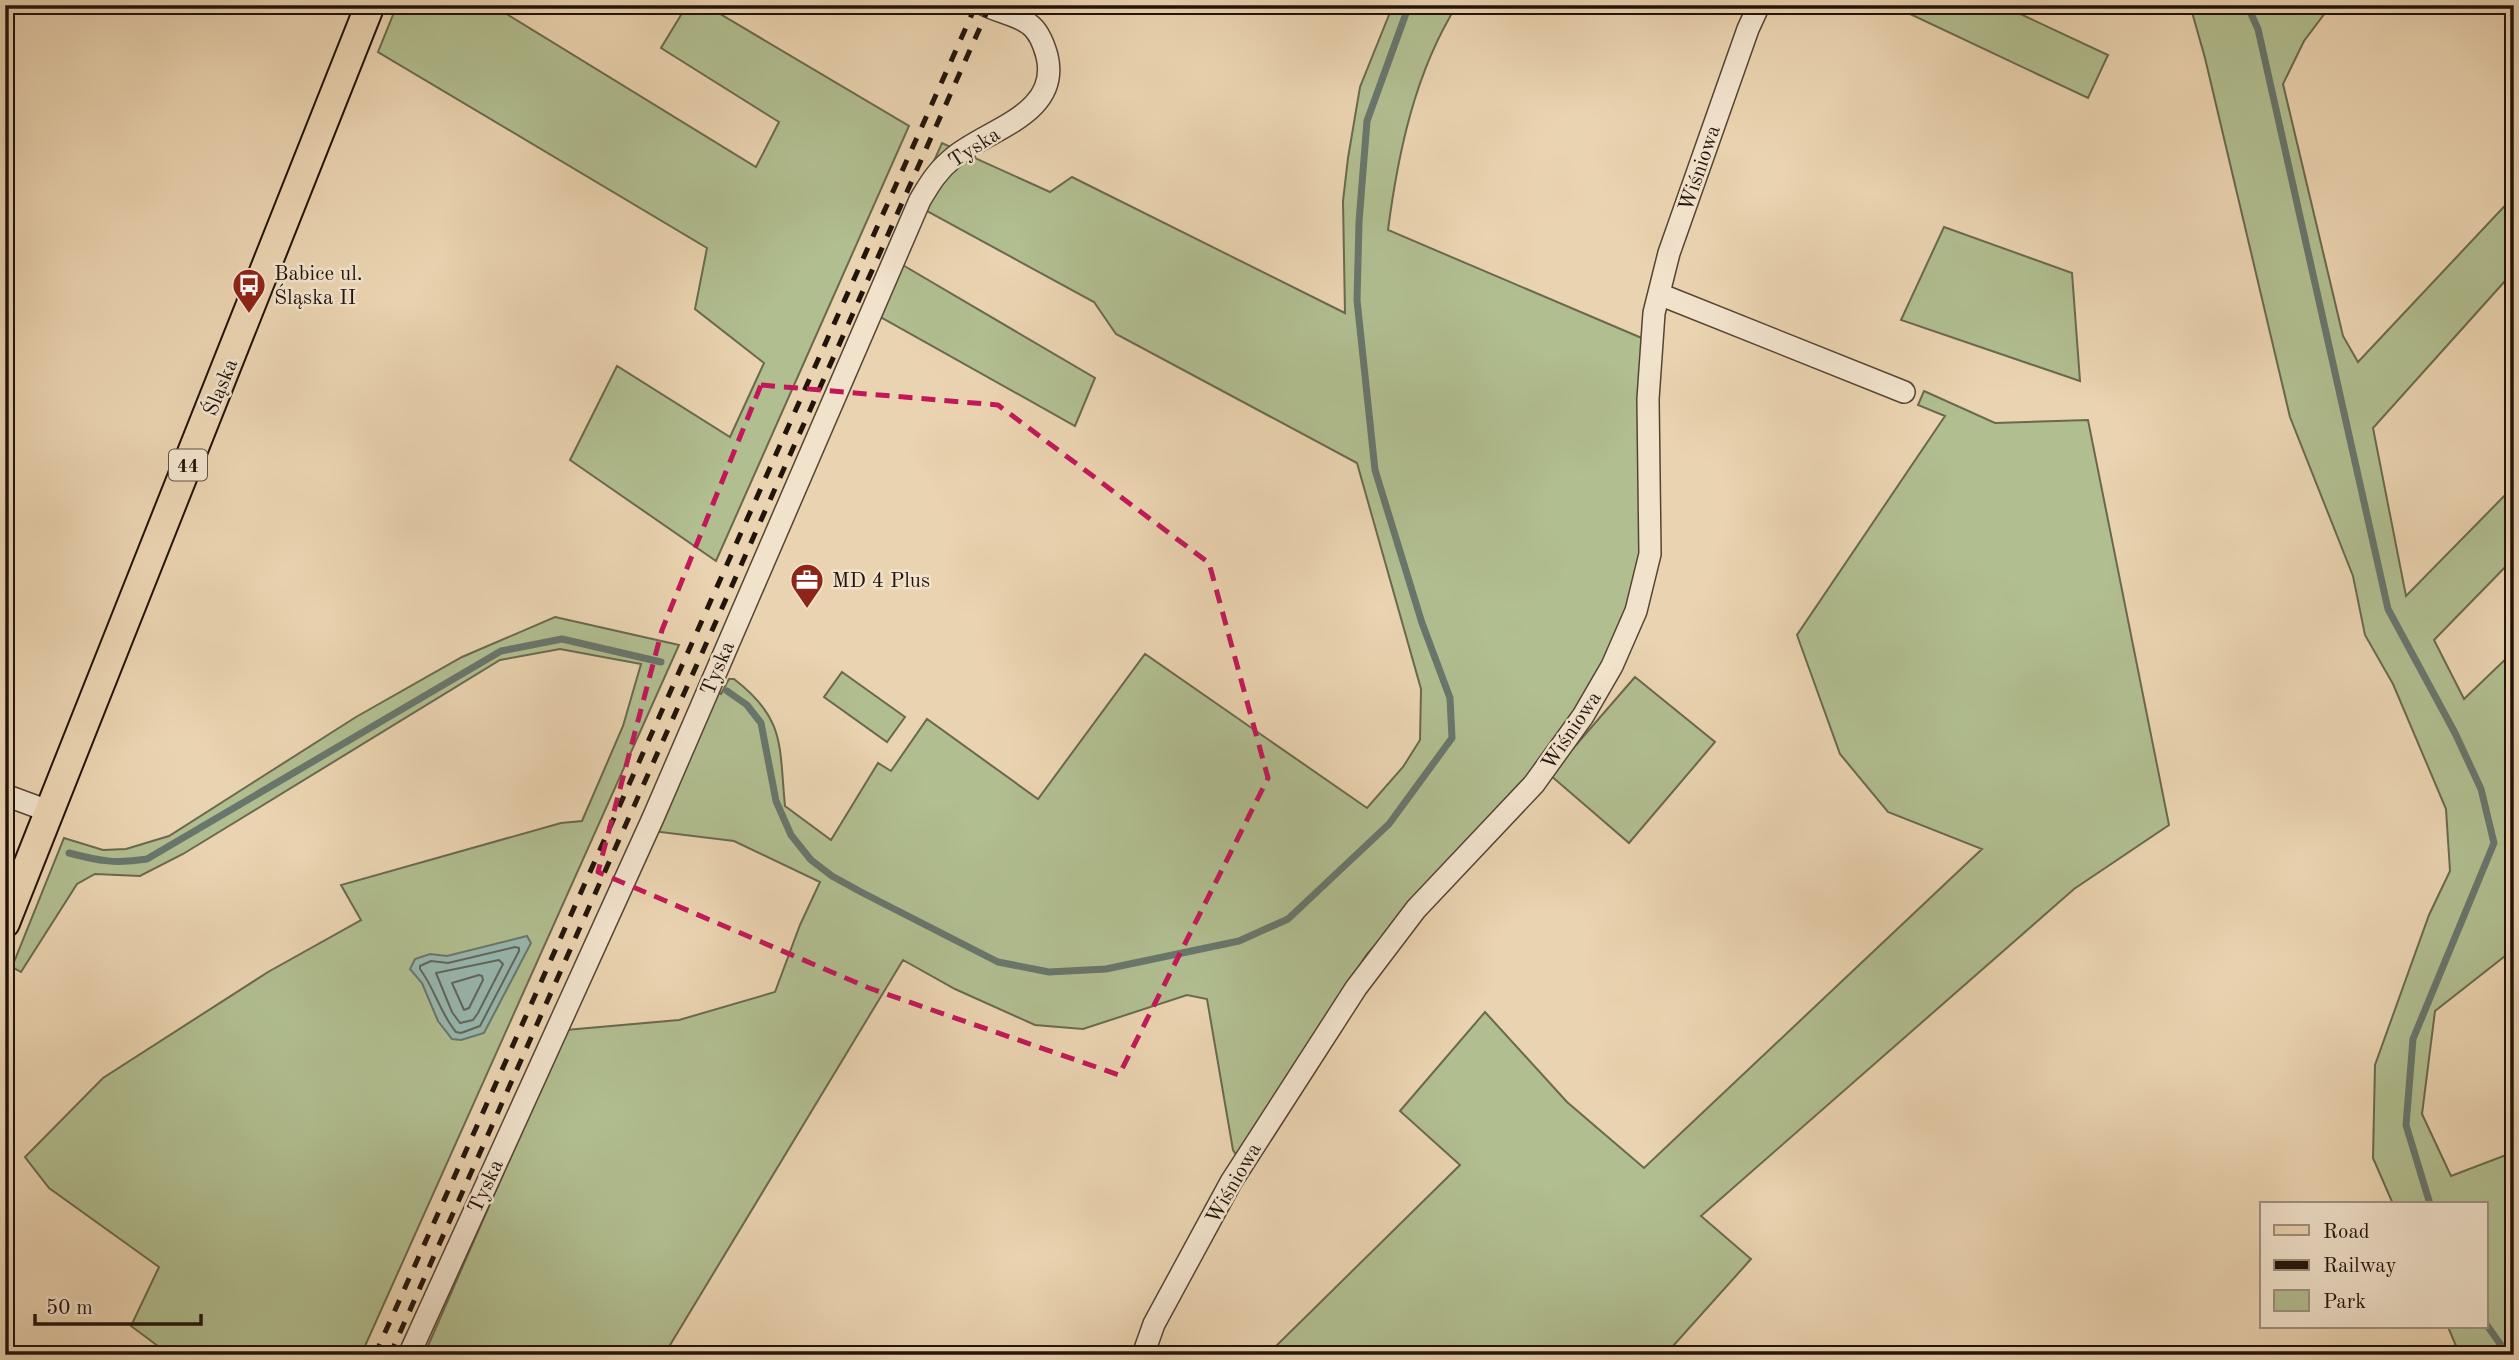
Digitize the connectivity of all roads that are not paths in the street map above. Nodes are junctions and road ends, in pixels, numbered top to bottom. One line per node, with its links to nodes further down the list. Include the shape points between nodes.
1 (370, 5): 8 (main road, Śląska / 44)
2 (985, 5): 4 (street, Tyska)
3 (1759, 5): 5 (street, Wiśniowa, via 1673,240)
4 (1031, 15): 10 (street, Tyska, via 1048,61 1044,91 1023,116 954,157 935,174 920,200 653,818)
5 (1659, 294): 6 (street); 11 (street, Wiśniowa, via 1648,399 1650,554 1636,611 1612,666 1534,784 1416,909 1356,988 1231,1182 1154,1324)
6 (1904, 392)
7 (5, 795): 8 (street)
8 (51, 812): 9 (main road, Śląska / 44)
9 (5, 923)
10 (409, 1355)
11 (1143, 1355)

